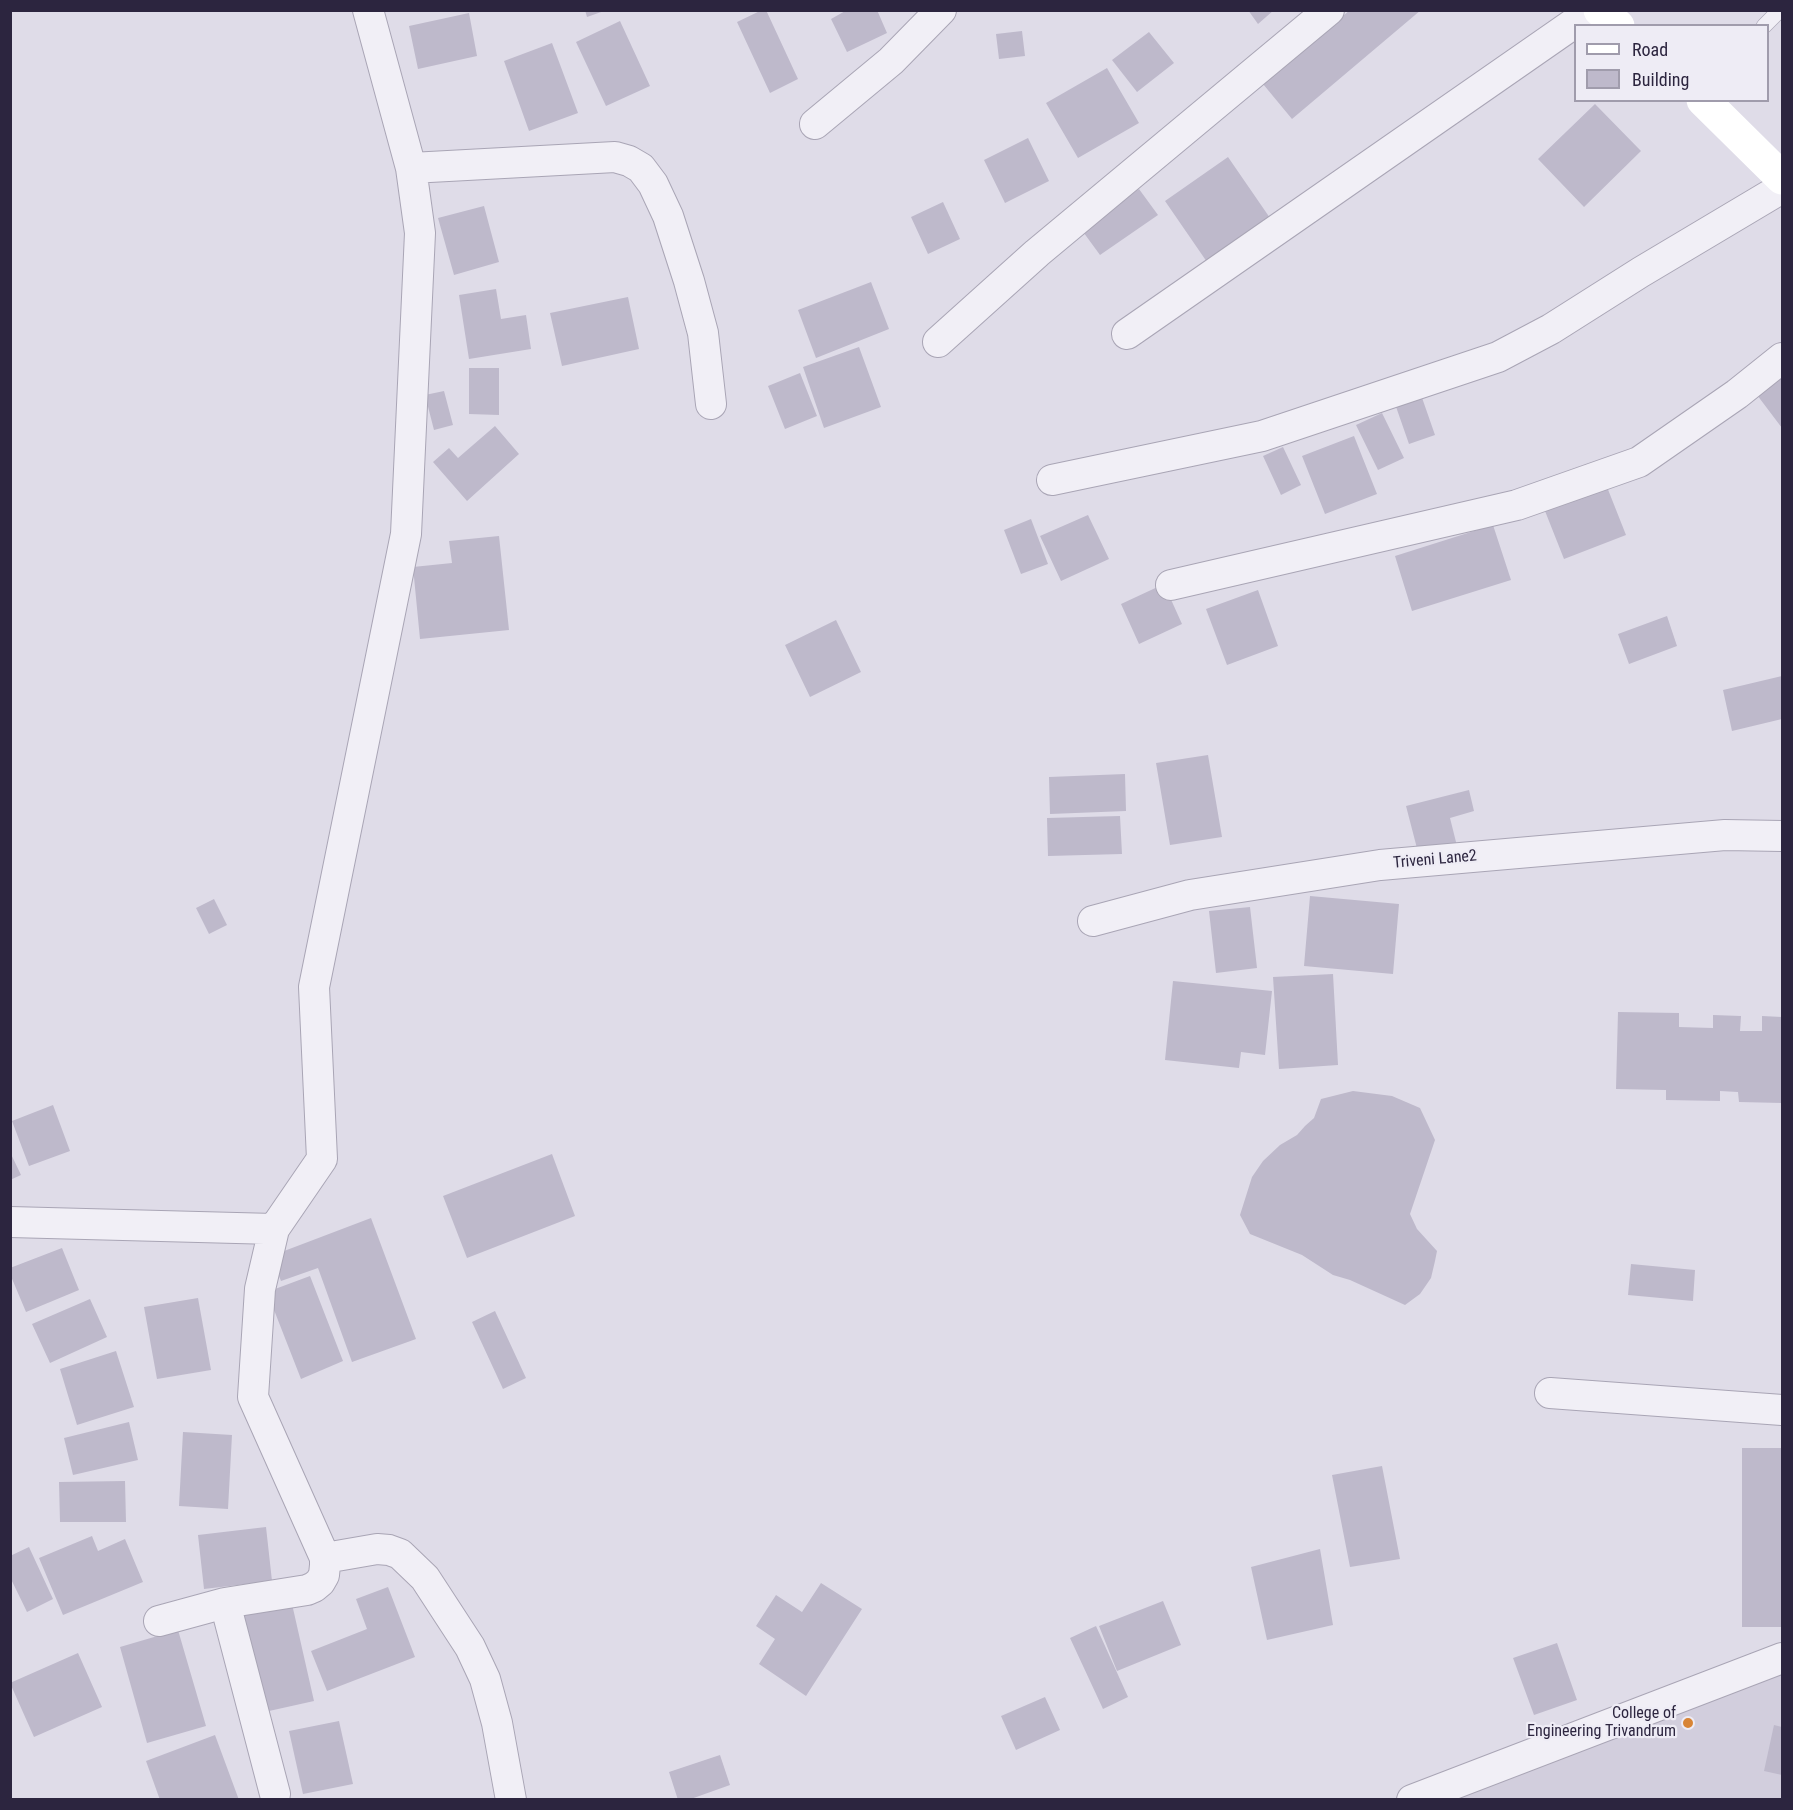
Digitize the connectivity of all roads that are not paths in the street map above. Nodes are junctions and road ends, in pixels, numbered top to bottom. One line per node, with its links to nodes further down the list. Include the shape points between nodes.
1 (368, 10): 11 (street)
2 (942, 10): 10 (street, via 891,61)
3 (1329, 10): 15 (street, via 1037,253)
4 (1593, 10): 14 (street)
5 (1600, 10): 7 (main road)
6 (1780, 10): 8 (lane)
7 (1616, 24)
8 (1766, 24)
9 (1705, 102): 12 (main road)
10 (814, 124)
11 (411, 168): 17 (street, via 615,157 641,168 668,216 689,281 703,333); 23 (street, via 420,233 406,534 314,987 322,1159)
12 (1782, 178)
13 (1782, 188): 18 (street, via 1551,329 1497,357 1262,436)
14 (1127, 334)
15 (938, 342)
16 (1782, 358): 19 (street, via 1639,462 1517,505)
17 (711, 404)
18 (1053, 480)
19 (1172, 585)
20 (1782, 836): 21 (street, Triveni Lane2, via 1725,835 1380,865 1190,895)
21 (1093, 921)
22 (10, 1222): 23 (street)
23 (274, 1229): 26 (street, via 260,1289 253,1397)
24 (1550, 1393): 25 (street)
25 (1782, 1410)
26 (324, 1558): 27 (street, via 324,1575 314,1587); 31 (street, via 389,1550 400,1554 425,1578 470,1647 485,1679)
27 (225, 1604): 28 (street); 30 (street)
28 (159, 1621)
29 (1782, 1658): 32 (street)
30 (276, 1794)
31 (511, 1800)
32 (1413, 1800)

